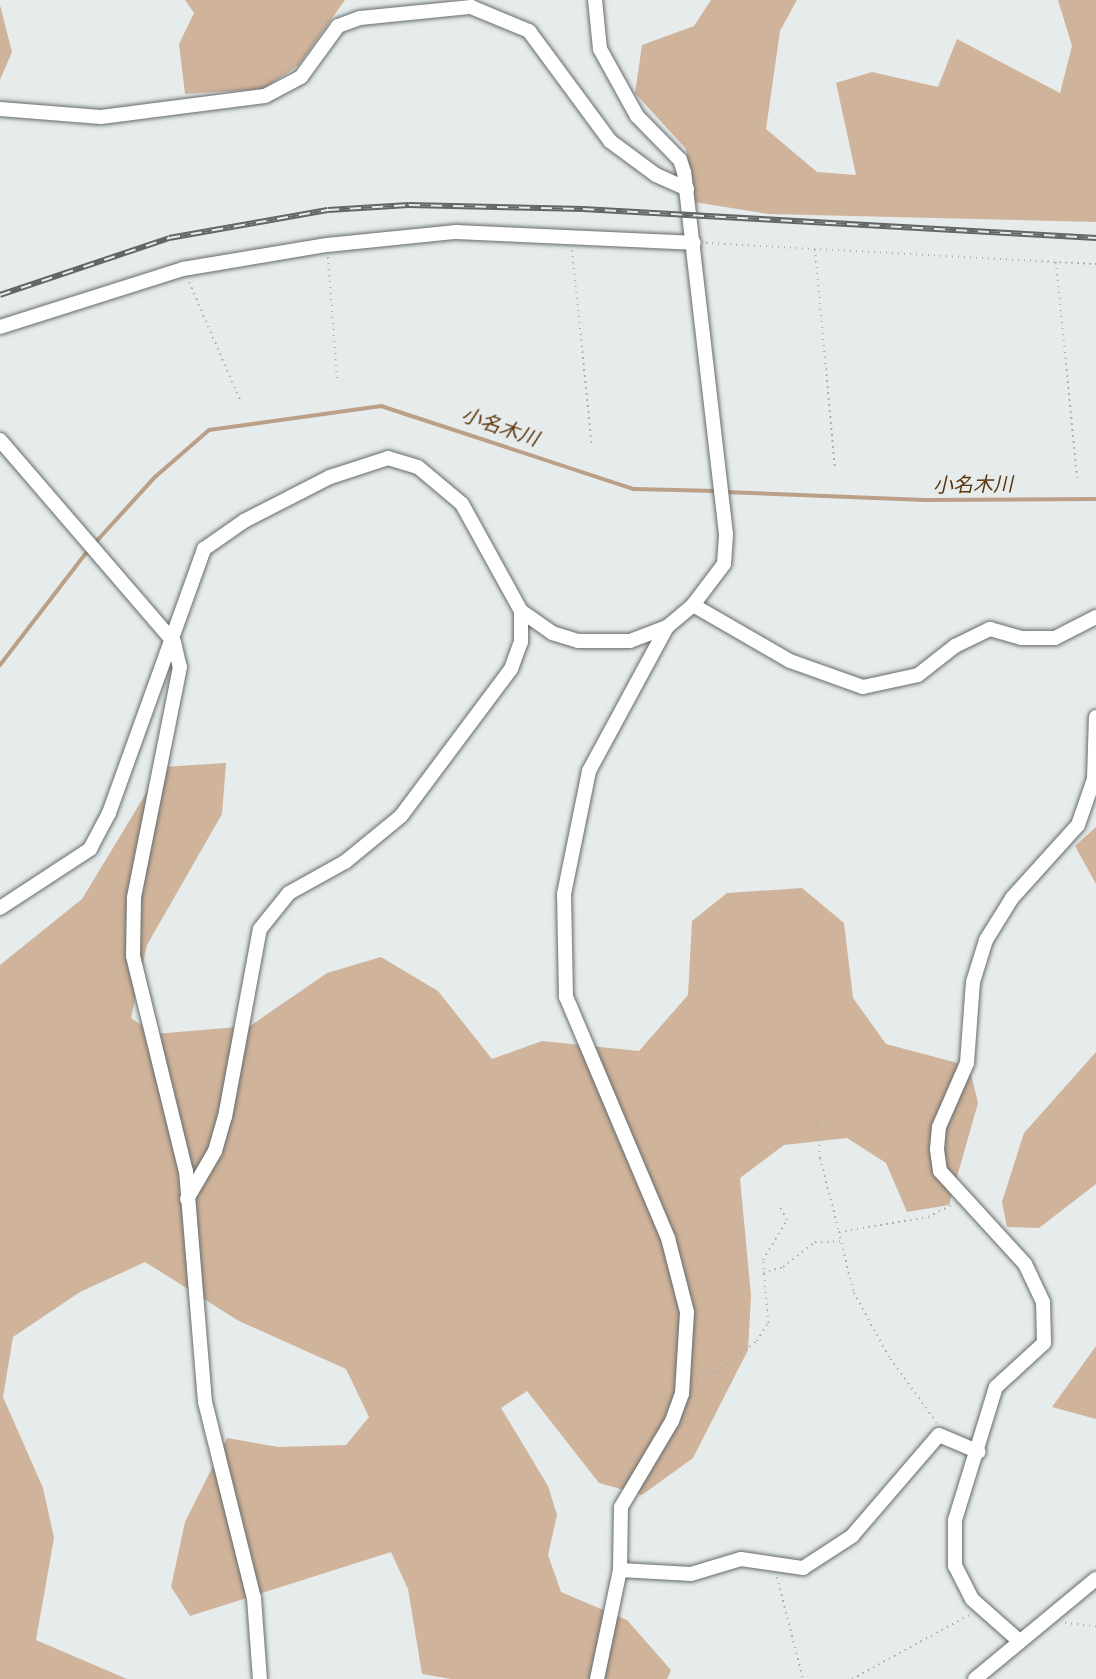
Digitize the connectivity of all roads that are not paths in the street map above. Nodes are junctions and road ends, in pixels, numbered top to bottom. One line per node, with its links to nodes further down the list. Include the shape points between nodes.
1 (595, 0): 3 (street, via 600,49 637,116 680,160)
2 (0, 109): 3 (street, via 101,117 265,96 301,77 338,26 360,18 471,7 529,31 610,141 656,175)
3 (687, 189): 4 (street)
4 (694, 243): 5 (street, via 456,232 327,245 183,269); 7 (street, via 726,534 724,564)
5 (0, 327)
6 (0, 440): 11 (street)
7 (693, 605): 9 (street, via 790,661 862,687 918,675 955,646 990,628 1021,638 1055,638); 10 (street)
8 (521, 611): 10 (street, via 552,633 578,641 630,641); 11 (street, via 462,504 418,466 388,458 330,477 204,549); 14 (street, via 521,642 511,669 400,816 345,862 289,893 260,929 225,1117 215,1151)
9 (1096, 617)
10 (667, 627): 16 (street, via 583,792 565,885 562,955 566,997 646,1183 684,1291 685,1381 672,1421 621,1507)
11 (174, 642): 13 (street, via 109,813 90,849); 14 (street, via 180,667 175,708 148,819 132,922 138,985 176,1117)
12 (1096, 717): 15 (street, via 1094,779 1078,825 1012,898 986,940 973,982 967,1063 939,1127 940,1171 1025,1264 1046,1323 1044,1343 996,1387)
13 (0, 908)
14 (187, 1199): 19 (street, via 205,1402 254,1598)
15 (979, 1452): 16 (street, via 939,1434 852,1536 803,1568 741,1559 691,1574); 18 (street, via 955,1520 955,1566 972,1599)
16 (620, 1570): 20 (street)
17 (1096, 1579): 18 (street)
18 (1017, 1639): 21 (street)
19 (260, 1679)
20 (597, 1679)
21 (975, 1679)

